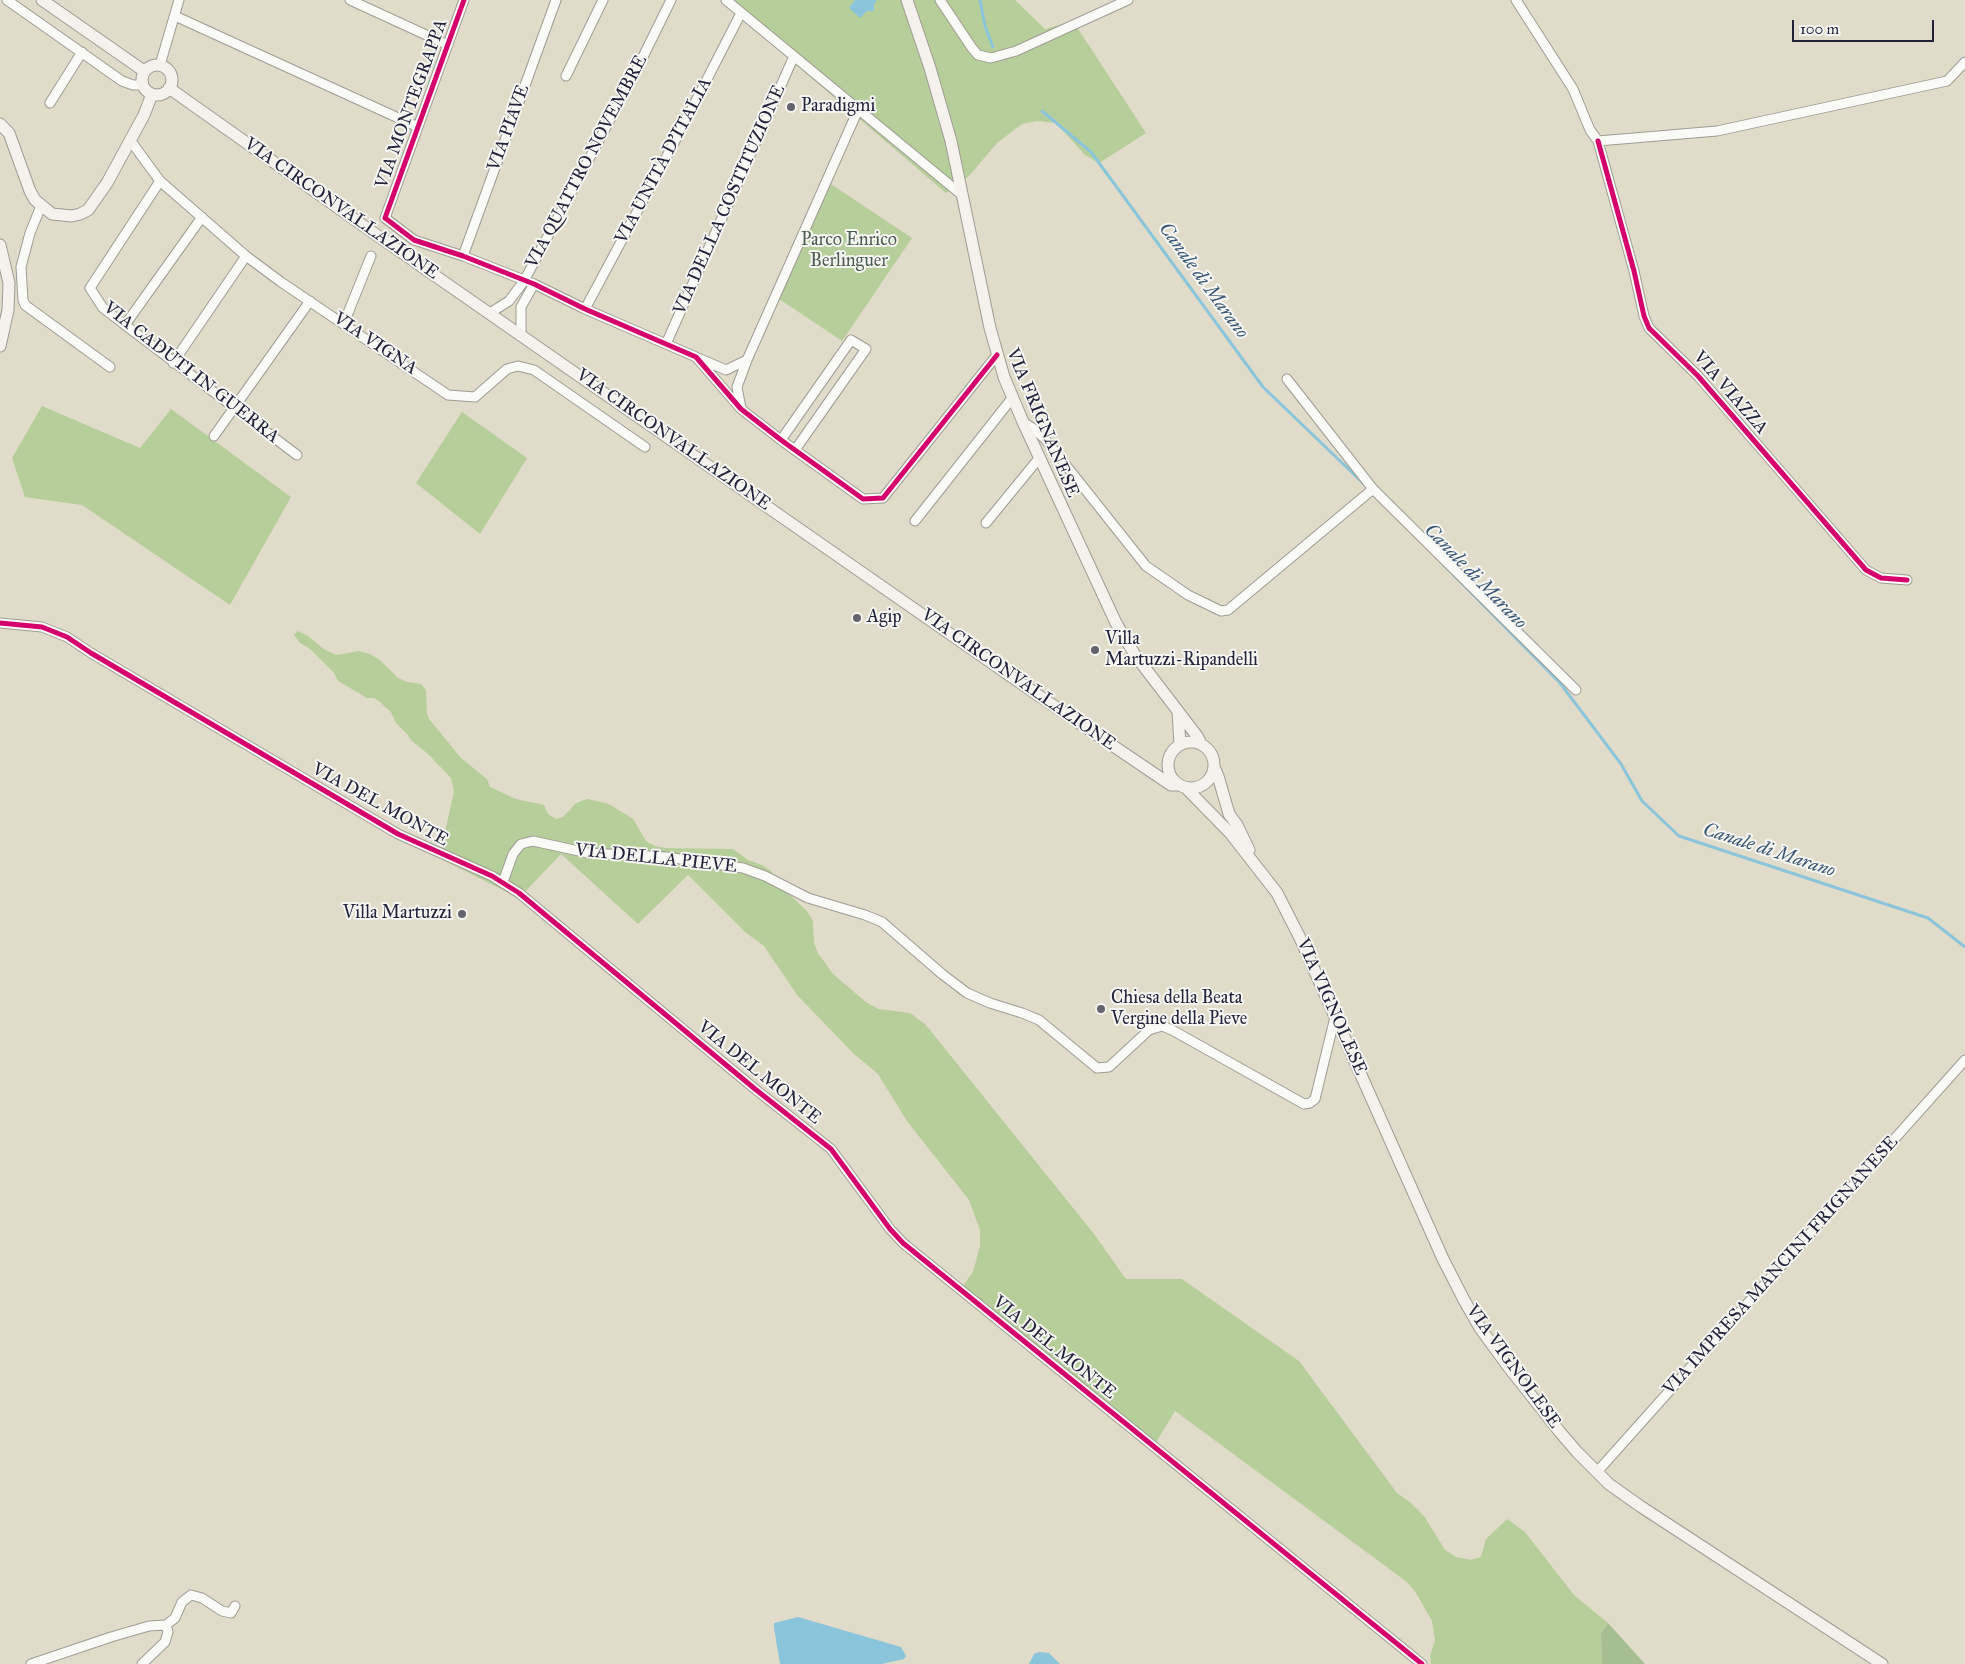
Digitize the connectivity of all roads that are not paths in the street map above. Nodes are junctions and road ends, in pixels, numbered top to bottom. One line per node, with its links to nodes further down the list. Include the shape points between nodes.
1 (7, 0): 17 (street)
2 (42, 0): 21 (main road)
3 (179, 0): 15 (street)
4 (350, 0): 16 (street)
5 (464, 0): 16 (street, VIA MONTEGRAPPA)
6 (556, 0): 39 (street, VIA PIAVE)
7 (603, 0): 22 (street)
8 (671, 0): 40 (street, VIA QUATTRO NOVEMBRE)
9 (726, 0): 14 (street)
10 (907, 0): 33 (main road, VIA FRIGNANESE, via 941,105)
11 (940, 0): 12 (street, via 978,55 991,58 1016,52)
12 (1128, 0)
13 (1516, 0): 31 (street, VIA VIAZZA, via 1573,89)
14 (741, 13): 18 (street); 43 (street, VIA UNITÀ D'ITALIA)
15 (175, 16): 20 (street); 29 (street)
16 (448, 45): 29 (street, VIA MONTEGRAPPA)
17 (82, 52): 23 (street, via 122,80); 26 (street)
18 (794, 56): 27 (street); 48 (street, VIA DELLA COSTITUZIONE)
19 (1965, 62): 31 (street, via 1947,81 1717,131)
20 (160, 64): 21 (main road); 24 (main road, via 171,74)
21 (144, 71): 23 (main road)
22 (566, 76)
23 (142, 85): 25 (main road)
24 (170, 88): 25 (main road, via 162,94); 44 (main road, VIA CIRCONVALLAZIONE)
25 (152, 94): 30 (main road)
26 (50, 103)
27 (858, 110): 33 (street); 52 (street)
28 (0, 124): 34 (main road, via 9,133 30,191)
29 (418, 127): 39 (street, VIA MONTEGRAPPA, via 385,218 414,240)
30 (130, 140): 32 (street, VIA VIGNA); 34 (main road, via 88,210 63,216 52,214)
31 (1598, 142): 69 (street, VIA VIAZZA, via 1649,328 1698,376 1866,570 1881,578)
32 (160, 181): 35 (street, VIA VIGNA); 46 (street, VIA CADUTI IN GUERRA, via 90,288 103,308)
33 (962, 195): 50 (main road, VIA FRIGNANESE)
34 (41, 206): 54 (street, via 21,267 25,305)
35 (202, 217): 37 (street, VIA VIGNA); 46 (street)
36 (0, 245): 49 (main road, via 9,283 8,310)
37 (246, 256): 42 (street, VIA VIGNA); 53 (street)
38 (372, 256): 45 (street)
39 (463, 256): 40 (street)
40 (524, 281): 41 (street); 44 (street, VIA QUATTRO NOVEMBRE, via 510,301)
41 (534, 284): 43 (street); 47 (street, via 521,307)
42 (310, 301): 45 (street, VIA VIGNA); 57 (street)
43 (585, 309): 48 (street)
44 (490, 313): 47 (main road, VIA CIRCONVALLAZIONE)
45 (344, 323): 62 (street, VIA VIGNA, via 448,395 475,397 506,369 518,366 534,370)
46 (125, 325): 53 (street, VIA CADUTI IN GUERRA)
47 (521, 334): 77 (main road, VIA CIRCONVALLAZIONE)
48 (666, 344): 51 (street)
49 (0, 346)
50 (997, 355): 56 (main road, VIA FRIGNANESE); 63 (street, via 883,498 863,499)
51 (696, 357): 52 (street, via 726,370); 58 (street)
52 (747, 360): 58 (street, via 737,387)
53 (173, 363): 57 (street, VIA CADUTI IN GUERRA)
54 (110, 367)
55 (1287, 379): 66 (street)
56 (1013, 397): 59 (main road, VIA FRIGNANESE); 67 (street)
57 (234, 408): 60 (street); 64 (street, VIA CADUTI IN GUERRA)
58 (741, 408): 61 (street)
59 (1023, 422): 65 (main road, VIA FRIGNANESE); 66 (street, via 1045,439 1146,566 1188,595 1220,611 1228,610)
60 (214, 436)
61 (781, 440): 63 (street); 63 (street, via 851,340 866,349)
62 (645, 447)
63 (795, 450)
64 (297, 454)
65 (1040, 457): 68 (street); 72 (main road, VIA FRIGNANESE, via 1116,623 1135,655)
66 (1370, 491): 71 (street)
67 (915, 521)
68 (986, 523)
69 (1906, 580)
70 (0, 623): 80 (street, VIA DEL MONTE, via 42,627 67,637 398,834)
71 (1576, 690)
72 (1178, 712): 73 (main road, VIA FRIGNANESE); 74 (main road)
73 (1201, 744): 74 (main road, via 1187,742); 76 (main road, via 1212,755)
74 (1180, 745): 75 (main road, via 1171,754)
75 (1168, 766): 77 (main road, via 1159,770); 78 (main road, via 1174,780)
76 (1214, 767): 78 (main road, via 1211,777 1200,786); 79 (main road, via 1229,814)
77 (1148, 769): 78 (main road, VIA CIRCONVALLAZIONE, via 1171,785)
78 (1183, 787): 79 (main road, VIA CIRCONVALLAZIONE, via 1231,834)
79 (1254, 863): 81 (main road, VIA VIGNOLESE, via 1290,916)
80 (504, 882): 81 (street, VIA DELLA PIEVE, via 513,854 521,844 533,841 588,853 666,857 743,868 803,896 882,922 967,993 1039,1020 1097,1068 1109,1067 1149,1030 1162,1026 1304,1104 1313,1101 1316,1094); 88 (street, VIA DEL MONTE, via 831,1149 903,1243)
81 (1335, 1017): 83 (main road, VIA VIGNOLESE, via 1443,1259 1480,1328 1576,1452)
82 (1965, 1060): 83 (street, VIA IMPRESA MANCINI FRIGNANESE)
83 (1597, 1472): 89 (main road, VIA VIGNOLESE, via 1640,1506)
84 (235, 1606): 85 (street, via 231,1613 222,1611 202,1598 190,1595 182,1602 175,1618)
85 (166, 1625): 86 (street, via 149,1626 111,1637); 87 (street, via 165,1642)
86 (32, 1664)
87 (142, 1664)
88 (1422, 1664)
89 (1882, 1664)

